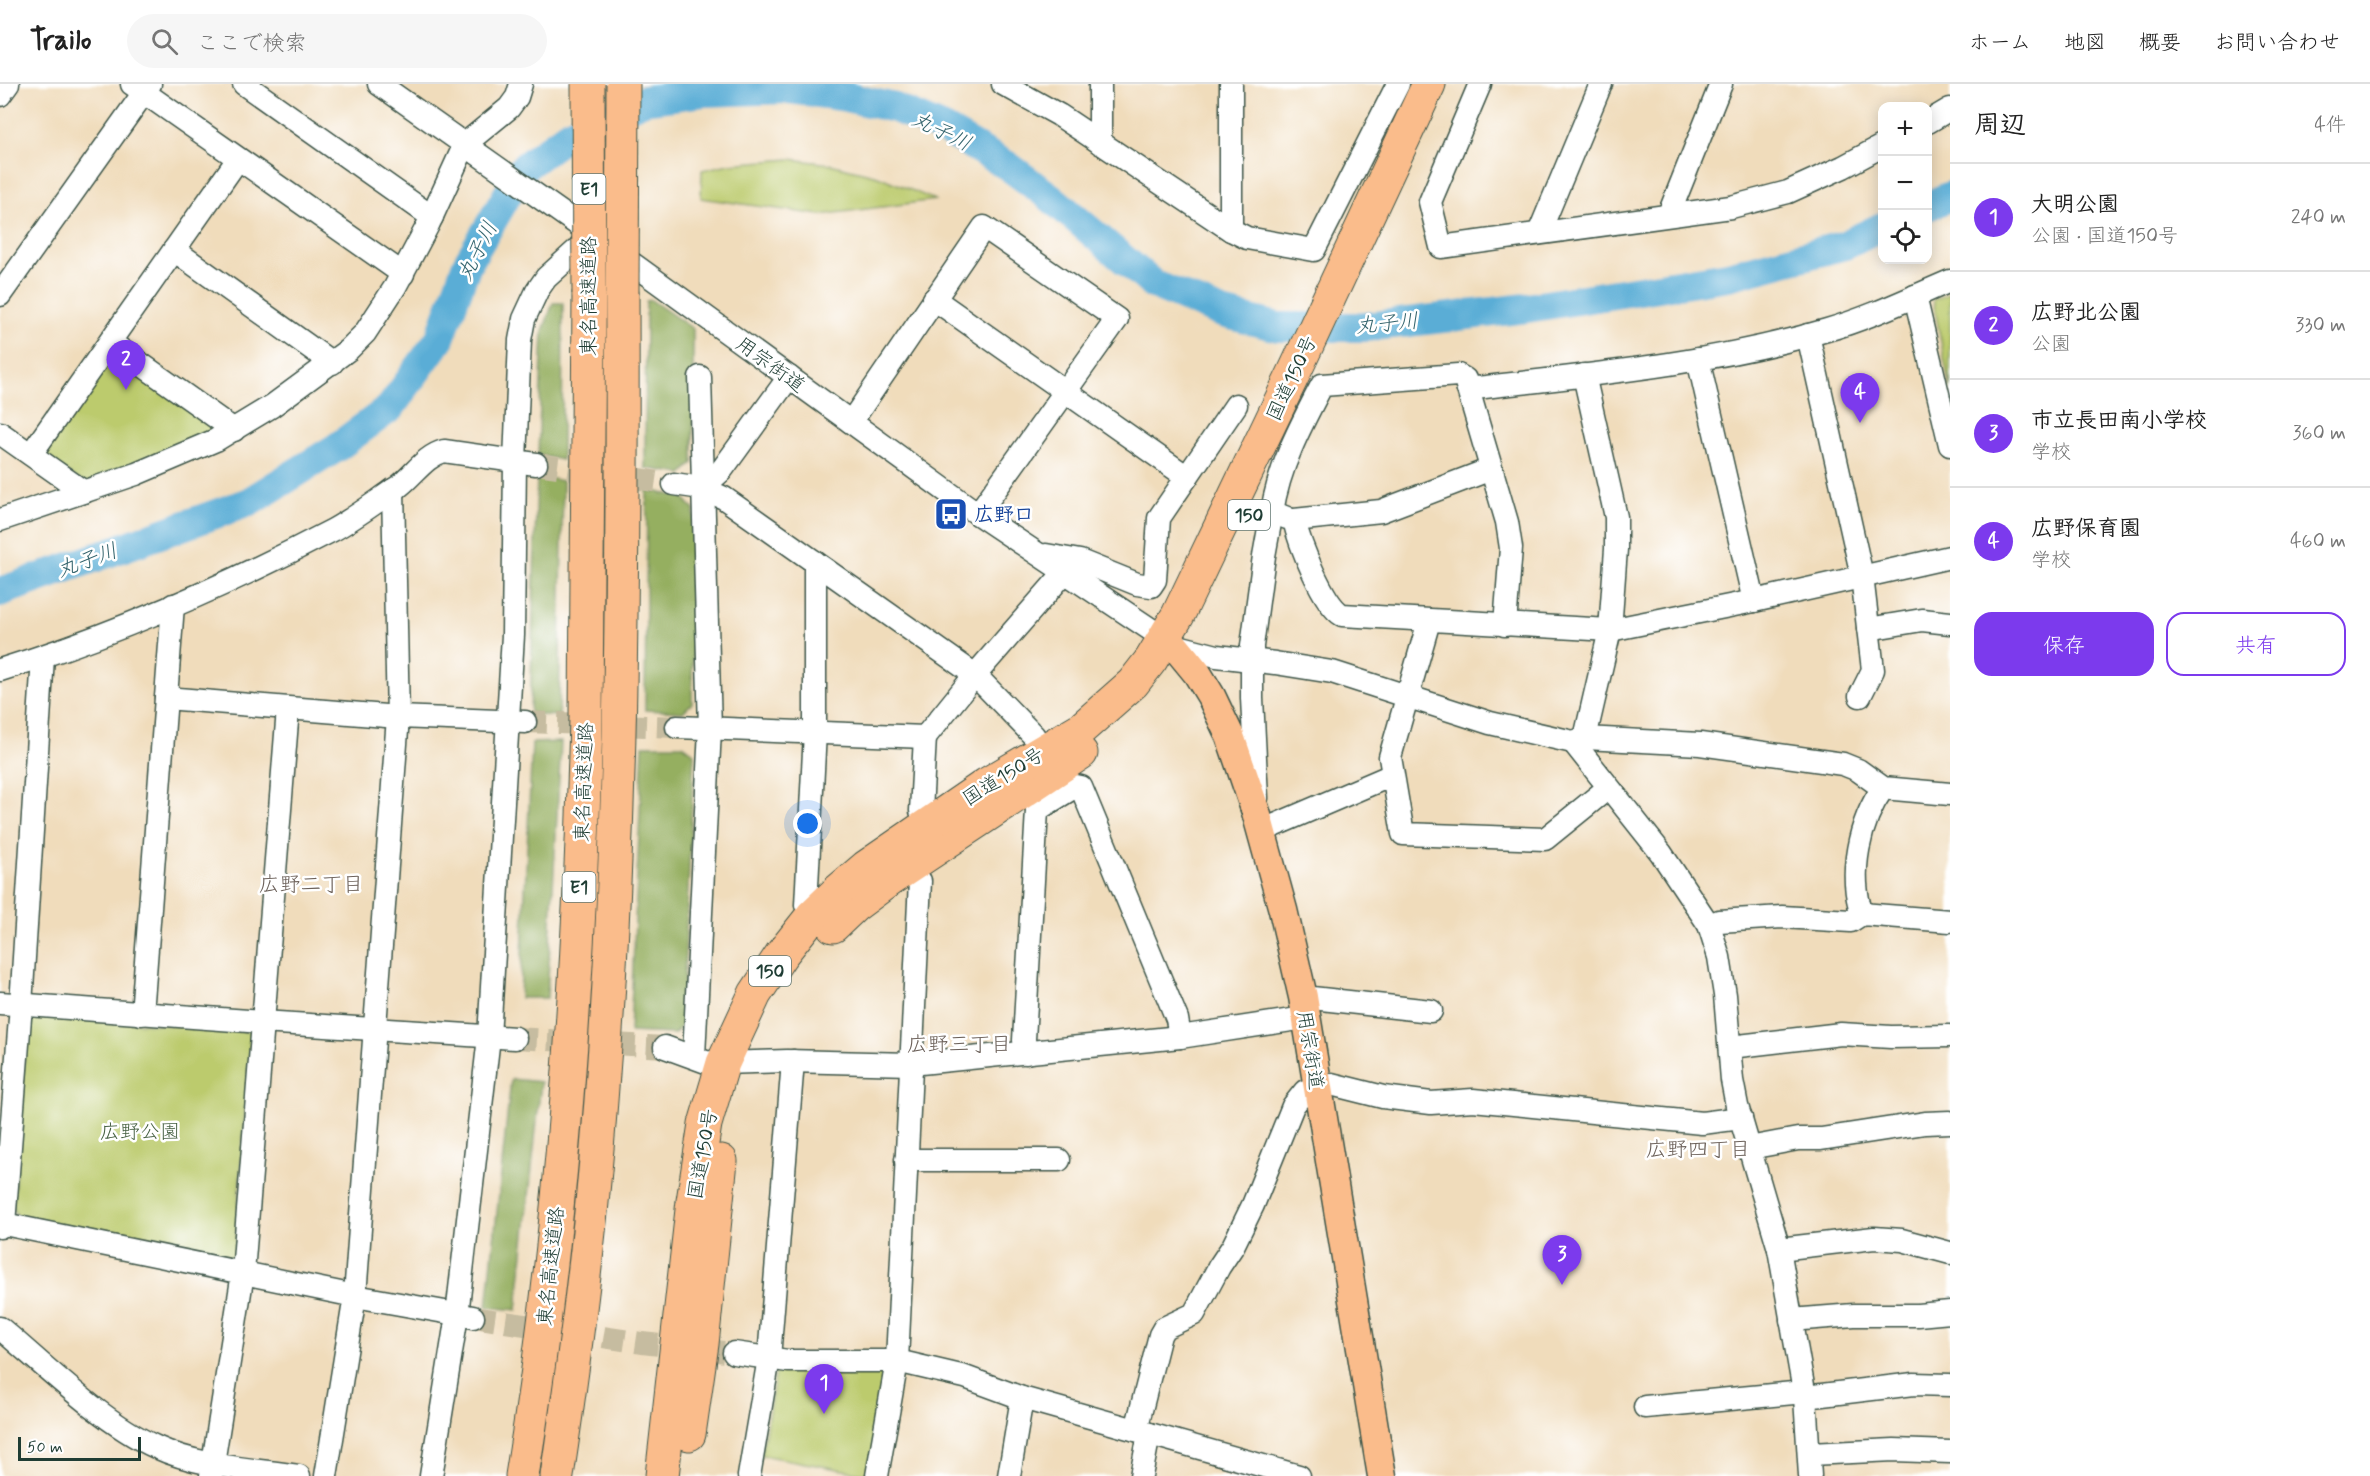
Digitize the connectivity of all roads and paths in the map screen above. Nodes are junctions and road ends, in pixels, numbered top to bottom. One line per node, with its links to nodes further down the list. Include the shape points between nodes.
1 (8, 84): 16 (street)
2 (244, 84): 24 (street)
3 (379, 84): 20 (street, 用宗街道)
4 (521, 84): 20 (street, via 509,108)
5 (588, 84): 148 (highway, 東名高速道路 / E1, bridge, via 585,717 580,880 562,1156 545,1323)
6 (623, 84): 149 (highway, 東名高速道路 / E1, bridge, via 620,719 613,898 593,1192)
7 (1003, 84): 19 (street)
8 (1100, 84): 19 (street)
9 (1231, 84): 26 (street)
10 (1449, 84): 30 (highway, 国道150号 / 150)
11 (1480, 84): 27 (street, via 1430,202 1441,247)
12 (1601, 84): 27 (street)
13 (1721, 84): 23 (street)
14 (1404, 85): 26 (street, via 1314,250 1247,237); 30 (highway, 国道150号 / 150)
15 (142, 87): 22 (street); 32 (street)
16 (0, 95)
17 (1950, 109): 18 (street)
18 (1932, 120)
19 (1100, 143): 26 (street)
20 (465, 144): 24 (street); 25 (street, 用宗街道)
21 (1878, 148): 23 (street, via 1788,192 1731,207)
22 (238, 159): 28 (street); 29 (street)
23 (1669, 214): 27 (street)
24 (432, 217): 29 (street)
25 (581, 226): 41 (street, 用宗街道); 51 (street, via 578,249 546,278 524,319 520,340)
26 (1231, 230)
27 (1539, 232)
28 (174, 250): 36 (street); 38 (street)
29 (403, 274): 38 (street, via 365,333)
30 (1348, 280): 42 (highway, 国道150号 / 150)
31 (1950, 281): 33 (street)
32 (0, 295)
33 (1915, 296): 35 (street); 49 (street)
34 (934, 299): 44 (street); 44 (street, via 984,227 1117,318); 46 (street)
35 (1808, 335): 37 (street); 66 (street)
36 (110, 342): 47 (street); 50 (street)
37 (1698, 359): 39 (street); 67 (street)
38 (333, 363): 47 (street)
39 (1584, 375): 43 (street); 73 (street, via 1616,517)
40 (700, 377): 55 (street)
41 (789, 377): 46 (street, 用宗街道); 55 (street, via 721,471)
42 (1310, 379): 43 (street, via 1458,375 1466,379); 58 (street); 74 (highway, 国道150号 / 150)
43 (1468, 389): 52 (street)
44 (1065, 392): 53 (street); 59 (street)
45 (1236, 405): 53 (street)
46 (851, 422): 59 (street, 用宗街道)
47 (234, 430): 57 (street, via 136,474)
48 (0, 434): 50 (street)
49 (1950, 445)
50 (31, 454): 57 (street)
51 (525, 462): 56 (street, via 444,451 434,454); 84 (street, via 513,634)
52 (1491, 469): 61 (street, via 1381,511); 71 (street, via 1511,548)
53 (1187, 477): 62 (street, via 1159,518 1155,580 1151,586 1080,561)
54 (674, 484): 55 (street)
55 (702, 488): 64 (street, via 724,498); 86 (street)
56 (393, 490): 68 (street, via 336,528 229,582); 83 (street)
57 (84, 492): 60 (street)
58 (1272, 512): 61 (street); 76 (street)
59 (978, 514): 62 (street, 用宗街道)
60 (0, 520)
61 (1294, 520): 69 (street, via 1298,538 1336,612)
62 (1038, 554): 65 (street, 用宗街道)
63 (1950, 557): 66 (street)
64 (815, 562): 78 (street); 87 (street)
65 (1065, 572): 74 (street, 用宗街道); 78 (street)
66 (1862, 576): 67 (street); 72 (street)
67 (1754, 601): 73 (street)
68 (173, 605): 75 (street); 81 (street)
69 (1429, 621): 71 (street); 80 (street)
70 (1950, 623): 72 (street, via 1922,620)
71 (1505, 625): 73 (street)
72 (1868, 629): 79 (street, via 1873,670)
73 (1610, 630): 90 (street)
74 (1177, 647): 76 (street); 96 (main road, 用宗街道, via 1211,696 1230,736); 99 (highway, 国道150号 / 150, via 1082,728 987,784 875,861); 115 (highway, 国道150号 / 150, via 1143,702 1093,745 889,880 846,913 813,948 759,1031)
75 (43, 657): 77 (street); 102 (street)
76 (1252, 660): 80 (street, via 1332,672); 96 (street)
77 (0, 670)
78 (975, 675): 88 (street); 89 (street)
79 (1860, 696)
80 (1406, 697): 90 (street, via 1490,723); 91 (street, via 1390,758)
81 (166, 698): 82 (street); 105 (street)
82 (288, 709): 83 (street); 106 (street)
83 (398, 717): 84 (street); 107 (street)
84 (516, 722): 109 (street)
85 (677, 727): 86 (street)
86 (710, 729): 87 (street); 115 (street)
87 (815, 732): 88 (street); 99 (street, via 806,905)
88 (925, 736): 95 (street)
89 (1034, 736)
90 (1579, 740): 92 (street); 93 (street, via 1700,744 1843,764)
91 (1392, 775): 92 (street, via 1403,834 1545,840); 96 (street, via 1273,826)
92 (1608, 788): 101 (street, via 1662,853)
93 (1883, 788): 94 (street); 98 (street, via 1865,820 1860,839 1857,898)
94 (1950, 794)
95 (921, 811)
96 (1259, 823): 103 (main road, 用宗街道)
97 (920, 881): 117 (street)
98 (1862, 914): 100 (street); 101 (street, via 1851,921 1782,917)
99 (812, 916): 115 (highway, 国道150号 / 150, via 755,994)
100 (1950, 921)
101 (1709, 925): 113 (street, via 1719,957)
102 (11, 1004): 105 (street); 124 (street)
103 (1304, 1008): 104 (street); 110 (street); 118 (main road, 用宗街道)
104 (1431, 1011)
105 (142, 1014): 106 (street)
106 (262, 1022): 107 (street); 127 (street)
107 (376, 1029): 109 (street); 128 (street)
108 (1950, 1036): 113 (street, via 1841,1034)
109 (489, 1037): 111 (street); 130 (street)
110 (1180, 1037): 114 (street); 114 (street, via 1178,1019 1081,787 1076,786 1037,810)
111 (515, 1038)
112 (664, 1047): 115 (street)
113 (1730, 1047): 119 (street, via 1732,1080)
114 (1026, 1053): 117 (street)
115 (721, 1060): 116 (street); 150 (highway, 国道150号 / 150, via 698,1161); 151 (highway, 国道150号 / 150, via 731,1108 719,1169 702,1344)
116 (793, 1061): 117 (street); 134 (street)
117 (911, 1064): 122 (street)
118 (1317, 1088): 119 (street, via 1331,1084 1383,1097 1431,1102 1473,1100 1702,1123); 140 (street, via 1305,1091 1293,1106 1243,1226 1194,1314 1164,1328 1160,1335); 157 (main road, 用宗街道)
119 (1741, 1119): 121 (street)
120 (1950, 1122): 121 (street)
121 (1749, 1148): 125 (street)
122 (906, 1160): 123 (street); 135 (street)
123 (1059, 1160)
124 (2, 1225): 127 (street)
125 (1779, 1249): 126 (street, via 1874,1238 1902,1240); 131 (street)
126 (1950, 1253)
127 (243, 1273): 128 (street); 143 (street)
128 (356, 1296): 130 (street); 146 (street)
129 (1950, 1312): 131 (street)
130 (465, 1316): 147 (street)
131 (1791, 1320): 137 (street)
132 (0, 1328): 143 (street, via 111,1420 156,1447)
133 (734, 1353): 134 (street)
134 (769, 1359): 135 (street); 152 (street)
135 (897, 1361): 138 (street, via 965,1377); 153 (street)
136 (1950, 1385): 137 (street, via 1914,1384)
137 (1804, 1395): 139 (street); 142 (street)
138 (1022, 1398): 140 (street); 154 (street)
139 (1645, 1407)
140 (1142, 1432): 144 (street); 155 (street)
141 (1950, 1452): 142 (street, via 1894,1450)
142 (1810, 1465)
143 (212, 1469): 145 (street)
144 (1269, 1472): 156 (street)
145 (299, 1476)
146 (326, 1476)
147 (431, 1476)
148 (522, 1476)
149 (557, 1476)
150 (662, 1476)
151 (683, 1476)
152 (749, 1476)
153 (878, 1476)
154 (1009, 1476)
155 (1141, 1476)
156 (1299, 1476)
157 (1382, 1476)

